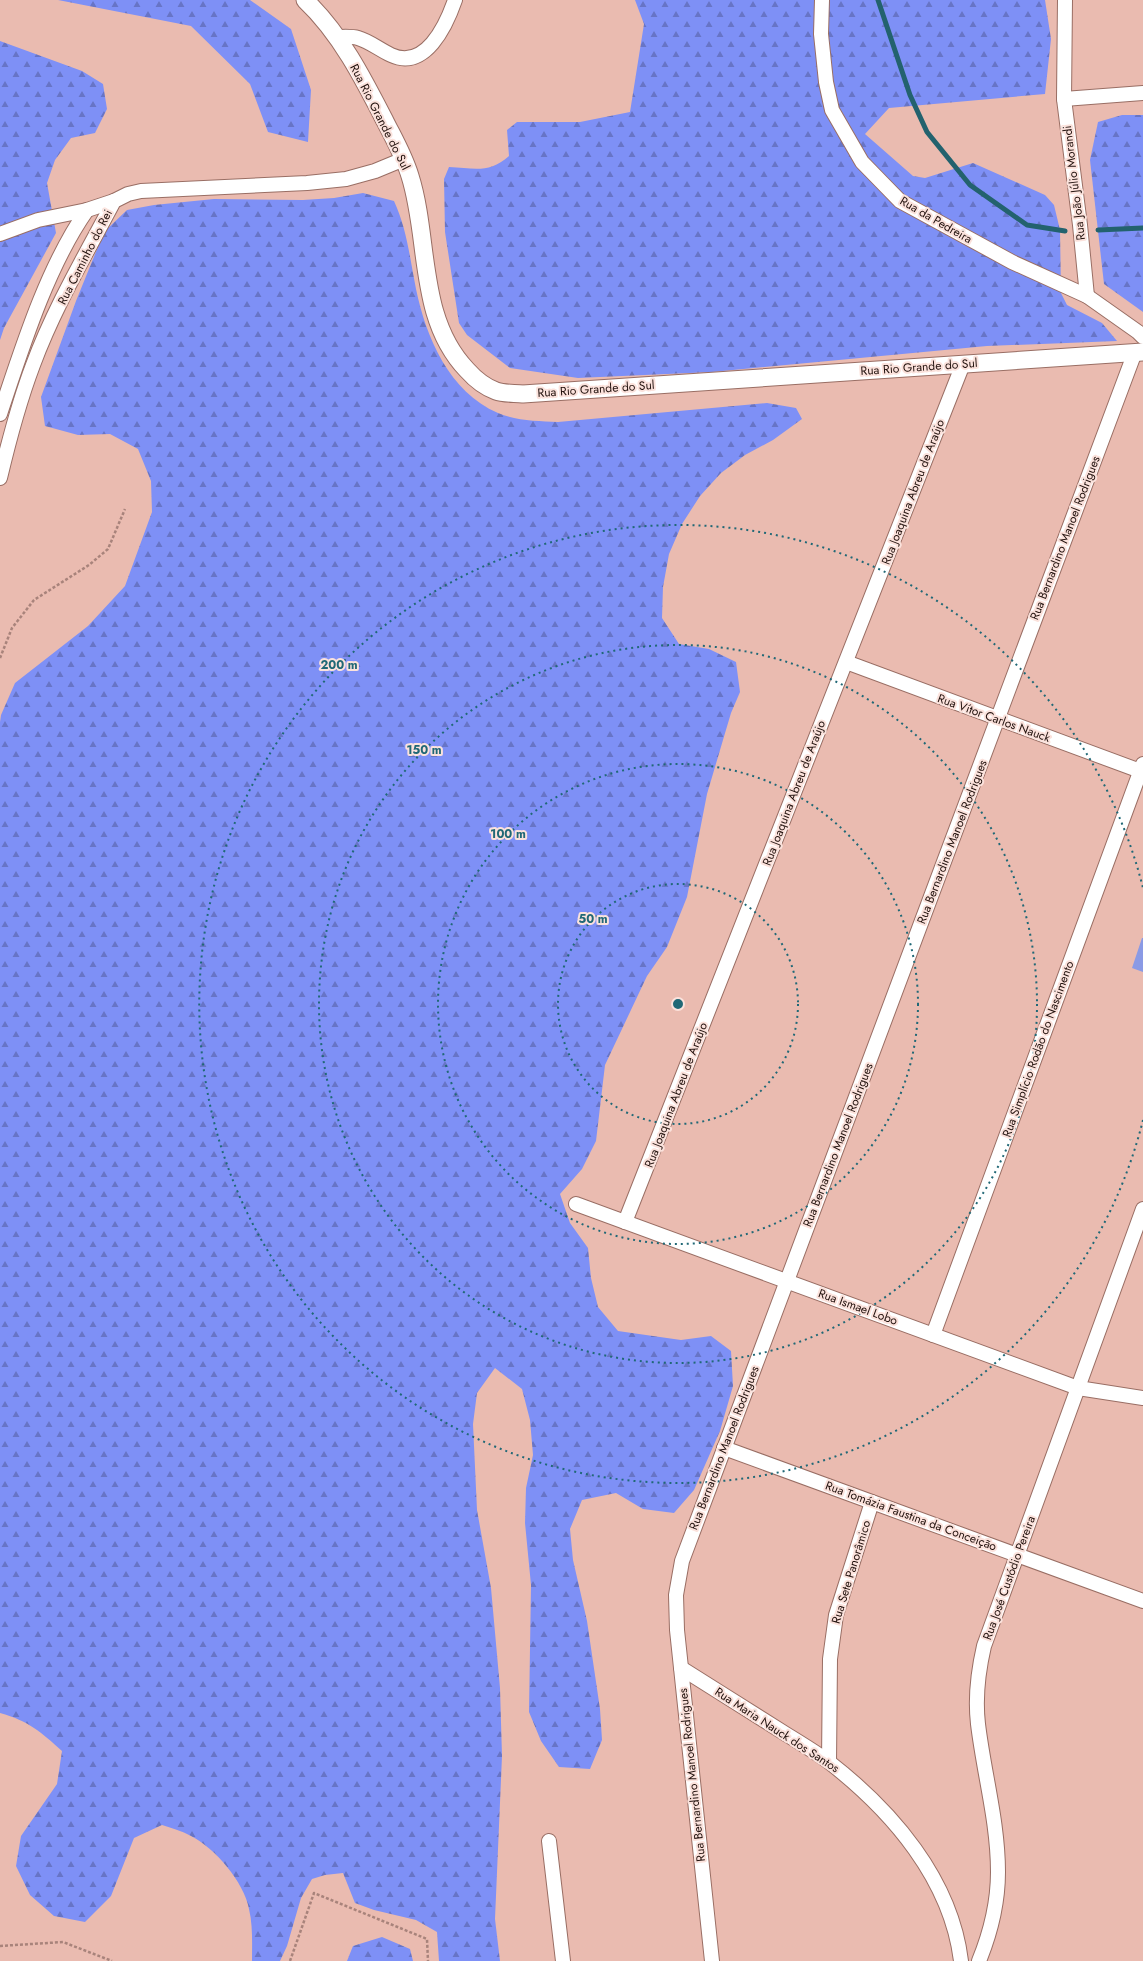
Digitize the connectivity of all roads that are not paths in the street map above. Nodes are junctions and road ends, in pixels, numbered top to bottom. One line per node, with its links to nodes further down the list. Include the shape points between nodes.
1 (305, 0): 5 (street, Rua Rio Grande do Sul)
2 (455, 0): 5 (street, via 439,34 426,51 407,59 392,56 357,38)
3 (822, 0): 12 (street, Rua da Pedreira, via 821,34 832,110 862,162 900,201 1012,262)
4 (1065, 0): 7 (street, Rua João Júlio Morandi)
5 (336, 37): 8 (street, Rua Rio Grande do Sul, via 359,71)
6 (1143, 93): 7 (street)
7 (1064, 99): 12 (street, Rua João Júlio Morandi)
8 (404, 159): 9 (street, Rua Caminho do Rei, via 346,179 157,190 128,194); 15 (street, Rua Rio Grande do Sul, via 417,208 430,296 447,342 461,364 477,380 497,391 523,394)
9 (114, 201): 10 (street); 17 (street, Rua Caminho do Rei, via 67,290 34,364 12,429)
10 (86, 210): 11 (street, via 38,220); 16 (street, via 71,232 50,279)
11 (0, 234)
12 (1087, 296): 13 (street)
13 (1143, 337)
14 (1139, 352): 15 (street, Rua Rio Grande do Sul); 19 (street, Rua Bernardino Manoel Rodrigues)
15 (963, 364): 18 (street, Rua Joaquina Abreu de Araújo)
16 (0, 414)
17 (0, 478)
18 (846, 662): 19 (street, Rua Vítor Carlos Nauck); 23 (street, Rua Joaquina Abreu de Araújo)
19 (998, 719): 20 (street, Rua Vítor Carlos Nauck); 24 (street, Rua Bernardino Manoel Rodrigues)
20 (1142, 769): 25 (street, Rua Simplício Rodão do Nascimento)
21 (576, 1204): 23 (street, Rua Ismael Lobo)
22 (1143, 1209): 26 (street, Rua José Custódio Pereira)
23 (625, 1222): 24 (street, Rua Ismael Lobo)
24 (787, 1281): 25 (street, Rua Ismael Lobo); 28 (street, Rua Bernardino Manoel Rodrigues)
25 (933, 1335): 26 (street, Rua Ismael Lobo)
26 (1078, 1388): 27 (street, Rua Ismael Lobo); 30 (street, Rua José Custódio Pereira)
27 (1143, 1398)
28 (724, 1448): 29 (street, Rua Tomázia Faustina da Conceição); 32 (street, Rua Bernardino Manoel Rodrigues, via 682,1560 676,1595)
29 (872, 1502): 30 (street, Rua Tomázia Faustina da Conceição); 33 (street, Rua Sete Panorâmico, via 836,1615 830,1659)
30 (1017, 1555): 31 (street, Rua Tomázia Faustina da Conceição); 38 (street, Rua José Custódio Pereira, via 984,1646 978,1670 978,1724 995,1830 998,1873 994,1911)
31 (1143, 1601)
32 (681, 1668): 33 (street, Rua Maria Nauck dos Santos); 36 (street, Rua Bernardino Manoel Rodrigues)
33 (828, 1762): 37 (street, Rua Maria Nauck dos Santos, via 880,1805 926,1865 944,1900 959,1944)
34 (549, 1841): 35 (street)
35 (563, 1961)
36 (712, 1961)
37 (961, 1961)
38 (979, 1961)

